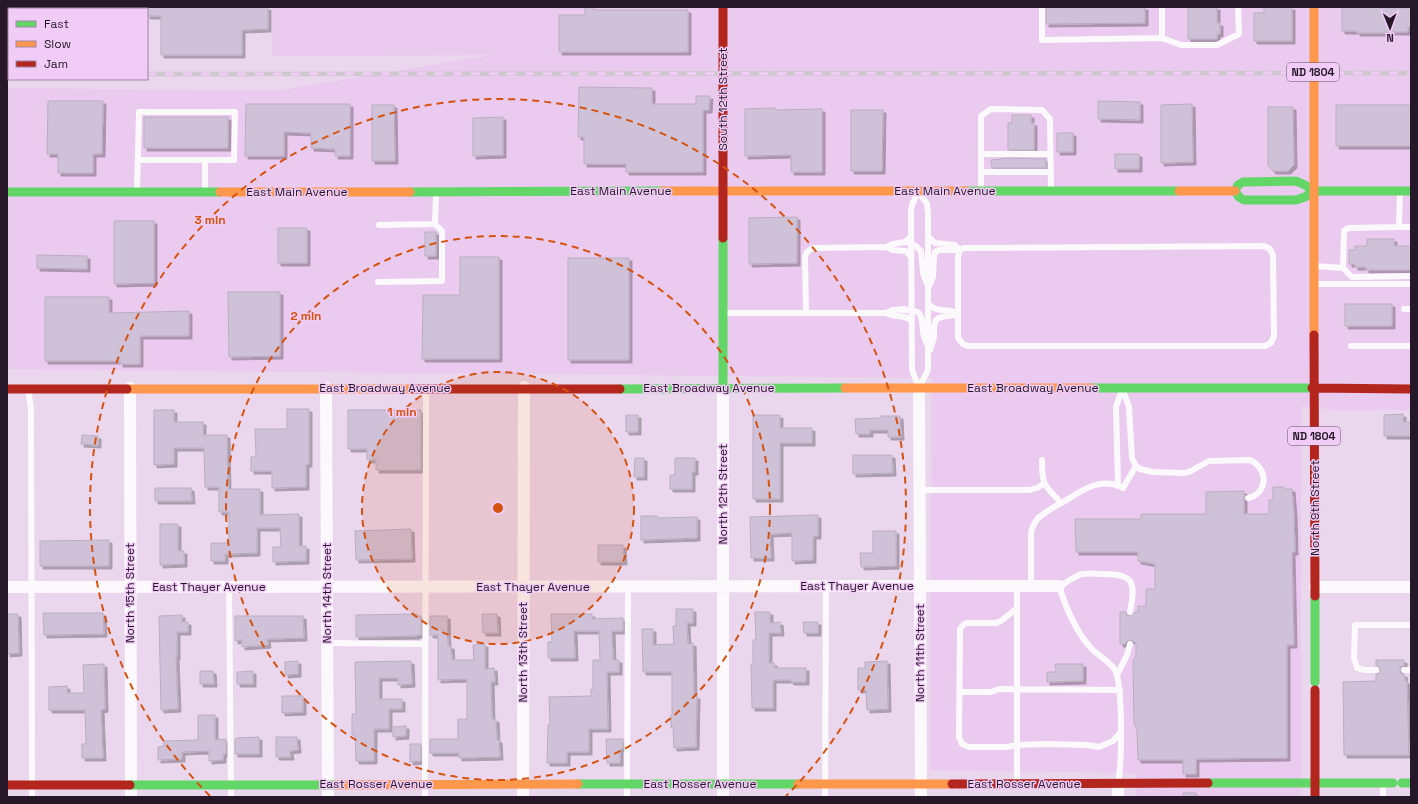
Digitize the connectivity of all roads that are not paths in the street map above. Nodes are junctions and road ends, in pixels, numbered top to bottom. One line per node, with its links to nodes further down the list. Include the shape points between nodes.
1 (723, 7): 14 (street, South 12th Street)
2 (1042, 7): 6 (lane, via 1042,40)
3 (1162, 7): 6 (lane)
4 (1238, 7): 6 (lane, via 1238,34 1218,45 1181,45)
5 (1314, 7): 19 (street, ND 1804)
6 (1162, 38)
7 (981, 154): 8 (lane, via 1034,157); 8 (lane, via 981,116 991,110 1042,110 1050,119); 11 (lane)
8 (1050, 154): 12 (lane)
9 (138, 160): 10 (lane); 10 (lane, via 139,112 234,112 234,160); 23 (lane)
10 (205, 160): 24 (lane)
11 (981, 172): 12 (lane); 16 (lane)
12 (1051, 172): 17 (lane)
13 (436, 191): 14 (street, East Main Avenue); 24 (street, East Main Avenue); 25 (lane)
14 (723, 191): 15 (street, East Main Avenue); 49 (street, North 12th Street)
15 (918, 191): 16 (street, East Main Avenue); 29 (lane, via 912,205); 30 (lane, via 927,204)
16 (981, 191): 17 (street, East Main Avenue)
17 (1051, 191): 18 (street, East Main Avenue)
18 (1235, 191): 19 (street, East Main Avenue, via 1244,200 1296,200); 19 (street, East Main Avenue, via 1240,183 1300,182)
19 (1313, 191): 20 (street, East Main Avenue); 38 (street, North 9th Street / ND 1804)
20 (1400, 191): 21 (street, East Main Avenue); 27 (lane)
21 (1411, 191)
22 (7, 192): 23 (street, East Main Avenue)
23 (137, 192): 24 (street, East Main Avenue)
24 (205, 192)
25 (435, 224): 26 (lane); 41 (lane, via 442,231 442,281)
26 (379, 225)
27 (1399, 227): 28 (lane); 39 (lane, via 1344,230)
28 (1411, 227)
29 (911, 236): 33 (lane); 34 (lane)
30 (928, 236): 31 (lane); 32 (lane)
31 (928, 244): 32 (lane); 34 (lane); 35 (lane); 44 (lane)
32 (938, 244): 36 (lane, via 955,245)
33 (902, 247): 34 (lane); 37 (lane); 50 (lane, via 892,244 886,247 810,249 805,257)
34 (911, 247): 35 (lane); 37 (lane)
35 (919, 248): 44 (lane, via 922,251 922,273)
36 (960, 250): 44 (lane, via 935,252 933,277); 53 (lane); 53 (lane, via 967,247 1264,246 1270,249 1273,255 1274,336 1271,343 1265,346 968,346 958,338)
37 (911, 258): 48 (lane)
38 (1313, 266): 39 (lane); 42 (street, North 9th Street / ND 1804)
39 (1343, 268): 40 (lane, via 1352,277)
40 (1411, 276)
41 (378, 282)
42 (1313, 284): 43 (lane); 66 (street, North 9th Street / ND 1804)
43 (1411, 284)
44 (928, 288): 45 (lane)
45 (928, 307): 48 (lane); 52 (lane); 53 (lane); 56 (lane)
46 (1404, 309): 47 (lane)
47 (1411, 309)
48 (911, 312): 51 (lane); 51 (lane, via 906,308); 52 (lane); 64 (lane, via 912,370)
49 (723, 313): 50 (lane); 63 (street, North 12th Street)
50 (806, 313): 51 (lane, via 886,313 893,316)
51 (903, 313)
52 (921, 314): 56 (lane)
53 (958, 314): 56 (lane, via 941,316 936,320 934,337)
54 (1351, 346): 55 (lane)
55 (1411, 346)
56 (928, 353): 64 (lane, via 928,370)
57 (524, 387): 62 (street, East Broadway Avenue); 63 (street, East Broadway Avenue); 87 (street, North 13th Street)
58 (7, 388): 59 (street, East Broadway Avenue)
59 (28, 388): 60 (street, East Broadway Avenue); 82 (lane, via 31,409)
60 (130, 388): 61 (street, East Broadway Avenue); 83 (street, North 15th Street)
61 (326, 388): 62 (street, East Broadway Avenue); 85 (street, North 14th Street)
62 (426, 388): 86 (lane)
63 (723, 388): 64 (street, East Broadway Avenue); 76 (street, North 12th Street)
64 (919, 388): 65 (street, East Broadway Avenue); 72 (street, North 11th Street)
65 (1123, 388): 66 (street, East Broadway Avenue); 69 (lane, via 1129,407 1132,458); 71 (lane, via 1116,407)
66 (1314, 388): 67 (street, East Broadway Avenue); 89 (street, North 9th Street / ND 1804)
67 (1411, 389)
68 (1042, 460): 70 (lane)
69 (1136, 466): 71 (lane, via 1123,488); 73 (lane, via 1147,472 1185,473 1209,461 1250,460 1261,470 1263,482 1259,493)
70 (1044, 483): 72 (lane, via 1030,490); 74 (lane)
71 (1118, 486): 74 (lane, via 1096,484)
72 (920, 490): 77 (street, North 11th Street)
73 (1248, 498)
74 (1061, 503): 79 (lane, via 1044,514 1034,524 1031,532)
75 (628, 586): 76 (street, East Thayer Avenue); 87 (street, East Thayer Avenue); 113 (lane)
76 (723, 586): 88 (street, East Thayer Avenue); 114 (street, North 12th Street)
77 (920, 586): 78 (street, East Thayer Avenue); 88 (street, East Thayer Avenue); 116 (street, North 11th Street)
78 (1016, 586): 79 (street, East Thayer Avenue); 91 (lane)
79 (1031, 586): 80 (street, East Thayer Avenue)
80 (1060, 586): 92 (lane, via 1082,574 1122,575 1132,586); 98 (lane, via 1065,604 1078,630 1091,648 1115,669)
81 (7, 587): 82 (street, East Thayer Avenue)
82 (32, 587): 83 (street, East Thayer Avenue); 108 (lane)
83 (130, 587): 84 (street, East Thayer Avenue); 109 (street, North 15th Street)
84 (229, 587): 85 (street, East Thayer Avenue); 110 (lane)
85 (327, 587): 86 (street, East Thayer Avenue); 94 (street, North 14th Street)
86 (425, 587): 87 (street, East Thayer Avenue); 95 (lane)
87 (523, 587): 112 (street, North 13th Street)
88 (826, 587): 115 (lane)
89 (1315, 587): 90 (street); 104 (street, North 9th Street / ND 1804)
90 (1411, 587)
91 (1017, 608): 99 (lane); 101 (lane, via 996,623 962,626 959,632)
92 (1130, 612)
93 (1411, 625): 97 (lane, via 1355,625 1354,658 1357,668)
94 (327, 643): 95 (lane); 119 (street, North 14th Street)
95 (425, 644): 111 (lane)
96 (1130, 644): 98 (lane)
97 (1376, 670)
98 (1117, 675): 100 (lane)
99 (1018, 689): 100 (lane); 101 (lane); 103 (lane)
100 (1120, 690): 102 (lane)
101 (959, 692): 103 (lane, via 959,737 962,744 969,747)
102 (1120, 733): 103 (lane, via 1113,741 1099,746); 117 (lane)
103 (1018, 745): 105 (lane)
104 (1315, 782): 106 (street, East Rosser Avenue); 117 (street, East Rosser Avenue); 130 (street, North 9th Street / ND 1804)
105 (1017, 783): 116 (street, East Rosser Avenue); 117 (street, East Rosser Avenue)
106 (1383, 783): 107 (street, East Rosser Avenue); 131 (lane)
107 (1402, 783)
108 (32, 784): 109 (street, East Rosser Avenue); 118 (street, East Rosser Avenue); 120 (lane)
109 (131, 784): 110 (street, East Rosser Avenue); 121 (street, North 15th Street)
110 (231, 784): 119 (street, East Rosser Avenue); 122 (lane)
111 (425, 784): 112 (street, East Rosser Avenue); 119 (street, East Rosser Avenue); 123 (lane)
112 (523, 784): 113 (street, East Rosser Avenue); 124 (street, North 13th Street)
113 (627, 784): 114 (street, East Rosser Avenue); 125 (lane)
114 (723, 784): 115 (street, East Rosser Avenue); 126 (street, North 12th Street)
115 (825, 784): 116 (street, East Rosser Avenue); 127 (lane)
116 (921, 784): 128 (street, North 11th Street)
117 (1118, 784): 129 (street)
118 (7, 785)
119 (328, 791)
120 (32, 797)
121 (131, 797)
122 (231, 797)
123 (425, 797)
124 (523, 797)
125 (627, 797)
126 (723, 797)
127 (825, 797)
128 (921, 797)
129 (1118, 797)
130 (1315, 797)
131 (1383, 797)

